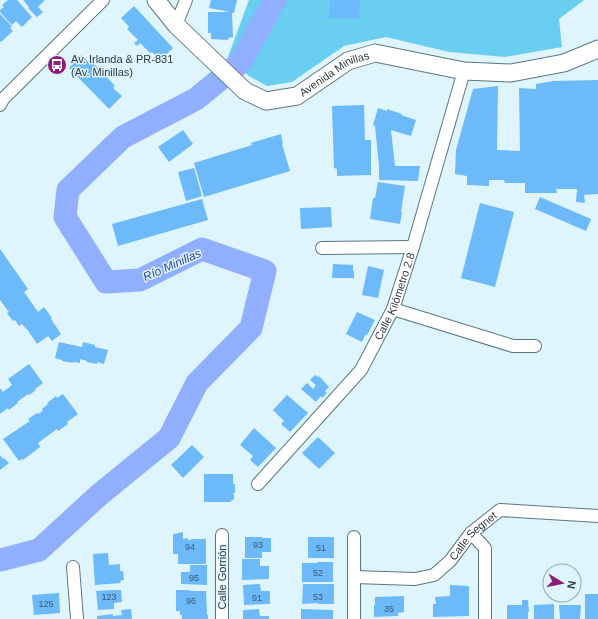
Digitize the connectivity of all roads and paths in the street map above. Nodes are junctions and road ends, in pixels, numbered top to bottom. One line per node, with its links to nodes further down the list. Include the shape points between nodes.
1 (103, 0): 7 (street, via 3,99)
2 (156, 0): 4 (street, Avenida Minillas)
3 (186, 0): 4 (street)
4 (176, 25): 6 (street, Avenida Minillas, via 245,91 266,101 298,96 348,62 375,53)
5 (598, 49): 6 (street, Avenida Minillas, via 564,63 511,73)
6 (464, 71): 8 (street, Calle Kilómetro 2.8)
7 (0, 105)
8 (413, 247): 9 (street); 10 (street, Calle Kilómetro 2.8)
9 (322, 248)
10 (393, 309): 11 (street, via 513,346); 12 (street, Calle Kilómetro 2.8, via 361,370)
11 (535, 346)
12 (258, 484)
13 (598, 516): 14 (street, Calle Segnet, via 500,510)
14 (471, 533): 18 (street, Calle Segnet, via 450,561 434,575 416,579); 22 (street, via 485,548)
15 (222, 535): 20 (street, Calle Gorrión)
16 (354, 536): 18 (street)
17 (73, 567): 19 (street)
18 (354, 577): 21 (street)
19 (77, 619)
20 (222, 619)
21 (354, 619)
22 (485, 619)

